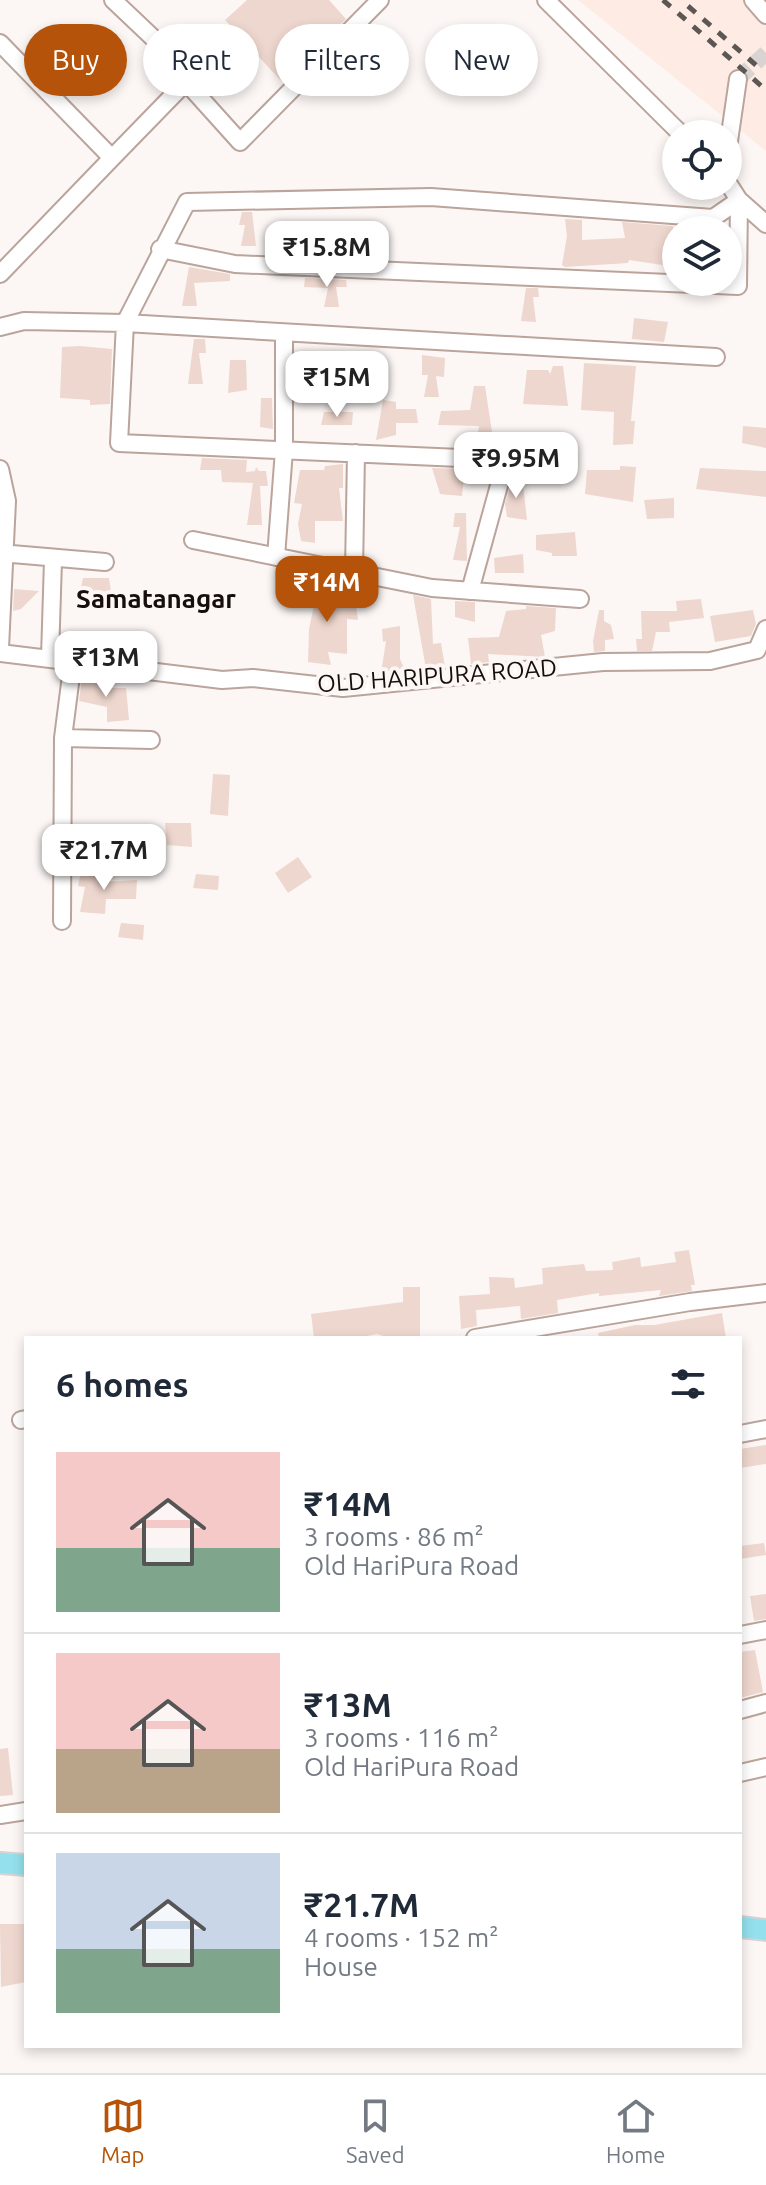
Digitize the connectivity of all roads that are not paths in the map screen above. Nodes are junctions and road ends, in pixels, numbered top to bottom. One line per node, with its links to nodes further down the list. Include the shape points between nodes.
1 (113, 0): 6 (street)
2 (380, 0): 10 (street, via 240,142)
3 (546, 0): 11 (street)
4 (753, 0): 5 (street)
5 (766, 15)
6 (143, 28)
7 (0, 43): 13 (street)
8 (738, 79): 12 (street)
9 (172, 96): 13 (street)
10 (199, 96)
11 (667, 120)
12 (732, 120)
13 (112, 158): 17 (street)
14 (739, 200): 15 (street); 16 (street, via 713,218 431,197 187,202); 16 (street, via 738,286 235,264)
15 (766, 224)
16 (160, 249): 18 (street)
17 (0, 274)
18 (125, 323): 19 (street, via 24,321); 20 (street); 22 (street, via 119,443)
19 (0, 327)
20 (284, 335): 21 (street); 22 (street)
21 (716, 357)
22 (284, 450): 23 (street); 27 (street)
23 (356, 453): 30 (street); 31 (street, via 506,460)
24 (0, 469): 26 (street, via 7,501)
25 (193, 540): 27 (street)
26 (2, 553): 28 (street); 34 (street)
27 (276, 557): 30 (street)
28 (53, 560): 29 (street); 35 (street)
29 (105, 562)
30 (354, 572): 31 (street)
31 (470, 591): 32 (street)
32 (580, 599)
33 (766, 629): 36 (street, OLD HARIPURA ROAD, via 757,650 710,661 603,662 343,688 253,678 222,680)
34 (0, 650): 35 (street, OLD HARIPURA ROAD)
35 (50, 657): 36 (street, OLD HARIPURA ROAD)
36 (73, 660): 37 (street)
37 (63, 738): 38 (street); 39 (street)
38 (151, 740)
39 (62, 921)
40 (766, 1293): 41 (street)
41 (487, 1336)
42 (766, 1429): 43 (street)
43 (742, 1434)
44 (766, 1630): 45 (street)
45 (742, 1635)
46 (766, 1703): 47 (street)
47 (742, 1709)
48 (766, 1767): 49 (street)
49 (742, 1773)
50 (24, 1811): 51 (street)
51 (0, 1815)
52 (0, 1863): 53 (main road)
53 (24, 1865)
54 (742, 1927): 55 (main road)
55 (766, 1930)

